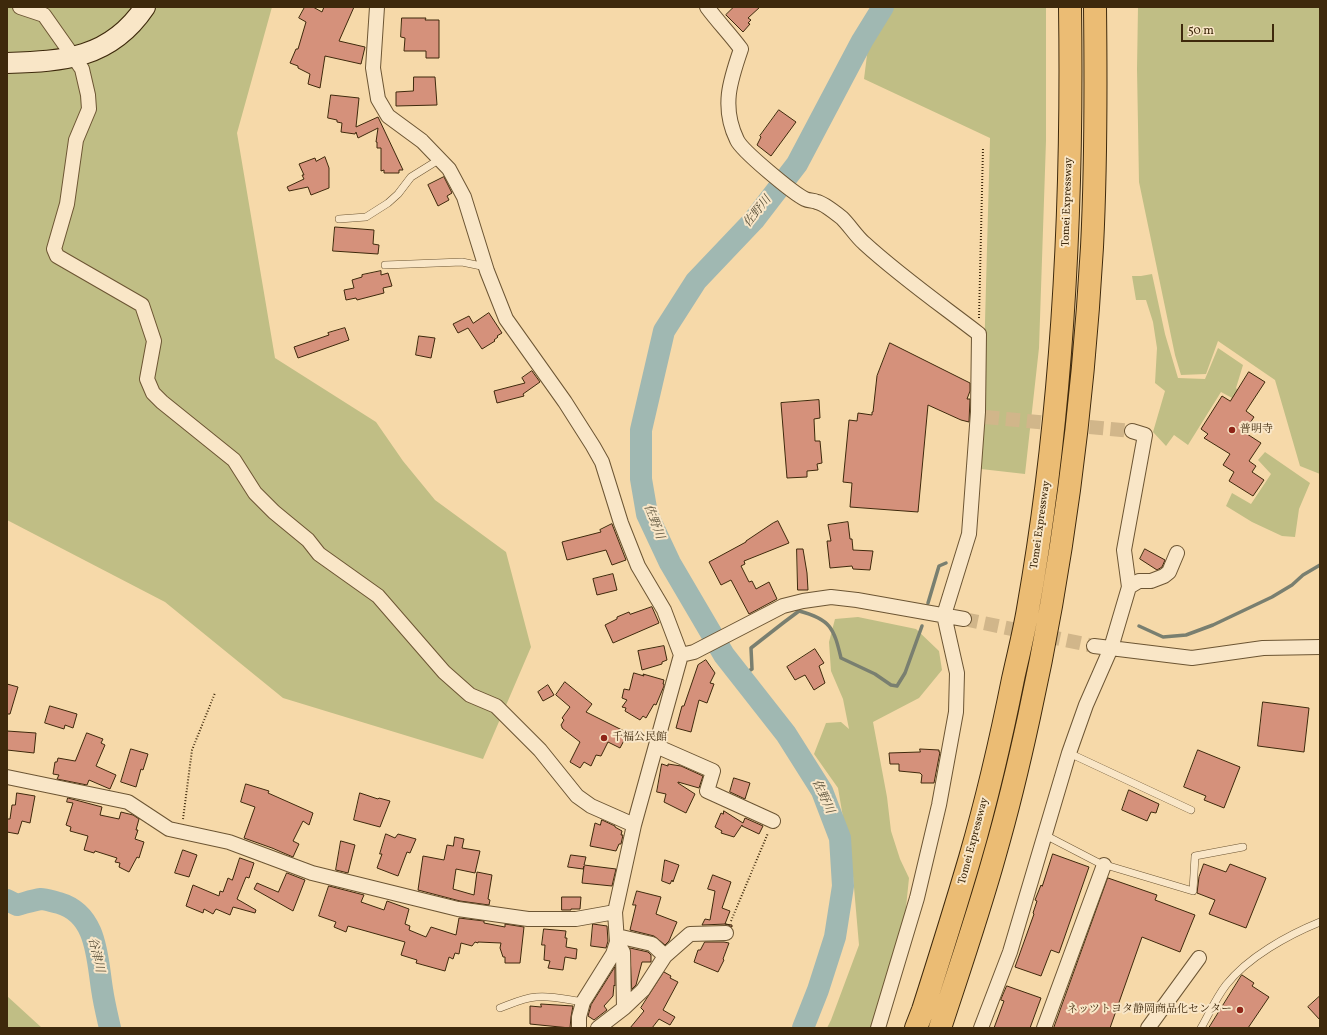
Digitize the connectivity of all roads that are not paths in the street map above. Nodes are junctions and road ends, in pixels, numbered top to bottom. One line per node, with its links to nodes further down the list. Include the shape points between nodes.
1 (20, 7): 7 (street, via 44,15)
2 (145, 7): 7 (street, via 117,38)
3 (377, 7): 9 (street, via 373,68 378,99 388,116 422,140)
4 (707, 7): 16 (street, via 741,49 728,95 729,119 737,140 745,151 796,194 818,202 842,219 864,243 892,267 979,334 982,414 969,534)
5 (1070, 7): 43 (highway, Tomei Expressway, via 1069,185 1065,288 1046,497 1028,611 1001,738 970,858)
6 (1095, 7): 44 (highway, Tomei Expressway, via 1092,248 1082,374 1053,595 1029,718 995,855)
7 (74, 58): 8 (street, via 48,62); 27 (street, via 82,69 89,109 76,140 67,204 54,249 58,256 142,305 154,341 147,379 153,393 234,460 255,493 308,540 319,554 378,596 444,672 470,695 496,706 540,750 576,796 591,806)
8 (7, 63)
9 (440, 159): 10 (lane, via 411,177 388,203 366,217); 12 (street, via 449,169 464,197)
10 (339, 219)
11 (385, 265): 12 (lane, via 462,262)
12 (486, 267): 21 (street, via 506,319 565,402 602,462 638,566)
13 (1132, 431): 15 (street, via 1145,435 1124,550)
14 (1177, 553): 15 (street, via 1169,572 1164,576 1151,581 1139,581)
15 (1129, 587): 20 (street)
16 (944, 615): 17 (street); 21 (street, via 857,600 831,598 803,601 783,606); 42 (street, via 957,673 956,712 939,805 917,898)
17 (964, 619)
18 (1094, 646): 20 (street)
19 (1320, 647): 20 (street, via 1263,648 1192,658)
20 (1111, 648): 23 (street, via 1086,705)
21 (687, 653): 22 (street)
22 (656, 746): 26 (street, via 713,771 707,791); 27 (street)
23 (1069, 753): 25 (lane); 28 (street)
24 (7, 777): 31 (street, via 128,802 169,829 230,842 312,873 458,909 528,919 576,919)
25 (1191, 810)
26 (773, 820)
27 (634, 825): 31 (street)
28 (1045, 835): 30 (lane); 45 (street, via 1010,952)
29 (1243, 847): 30 (lane, via 1195,856 1193,891)
30 (1104, 865): 46 (street)
31 (615, 912): 34 (street)
32 (1320, 922): 48 (lane, via 1282,940 1237,973 1225,986)
33 (726, 932): 35 (street, via 690,934)
34 (617, 939): 35 (street, via 652,944); 37 (street, via 613,954); 39 (street, via 623,952)
35 (666, 956): 39 (street, via 643,990)
36 (1199, 958): 47 (street)
37 (583, 1002): 38 (lane, via 536,997); 40 (street)
38 (500, 1008)
39 (624, 1008): 41 (street)
40 (579, 1028)
41 (598, 1028)
42 (878, 1028)
43 (916, 1028)
44 (940, 1028)
45 (981, 1028)
46 (1044, 1028)
47 (1148, 1028)
48 (1201, 1028)

